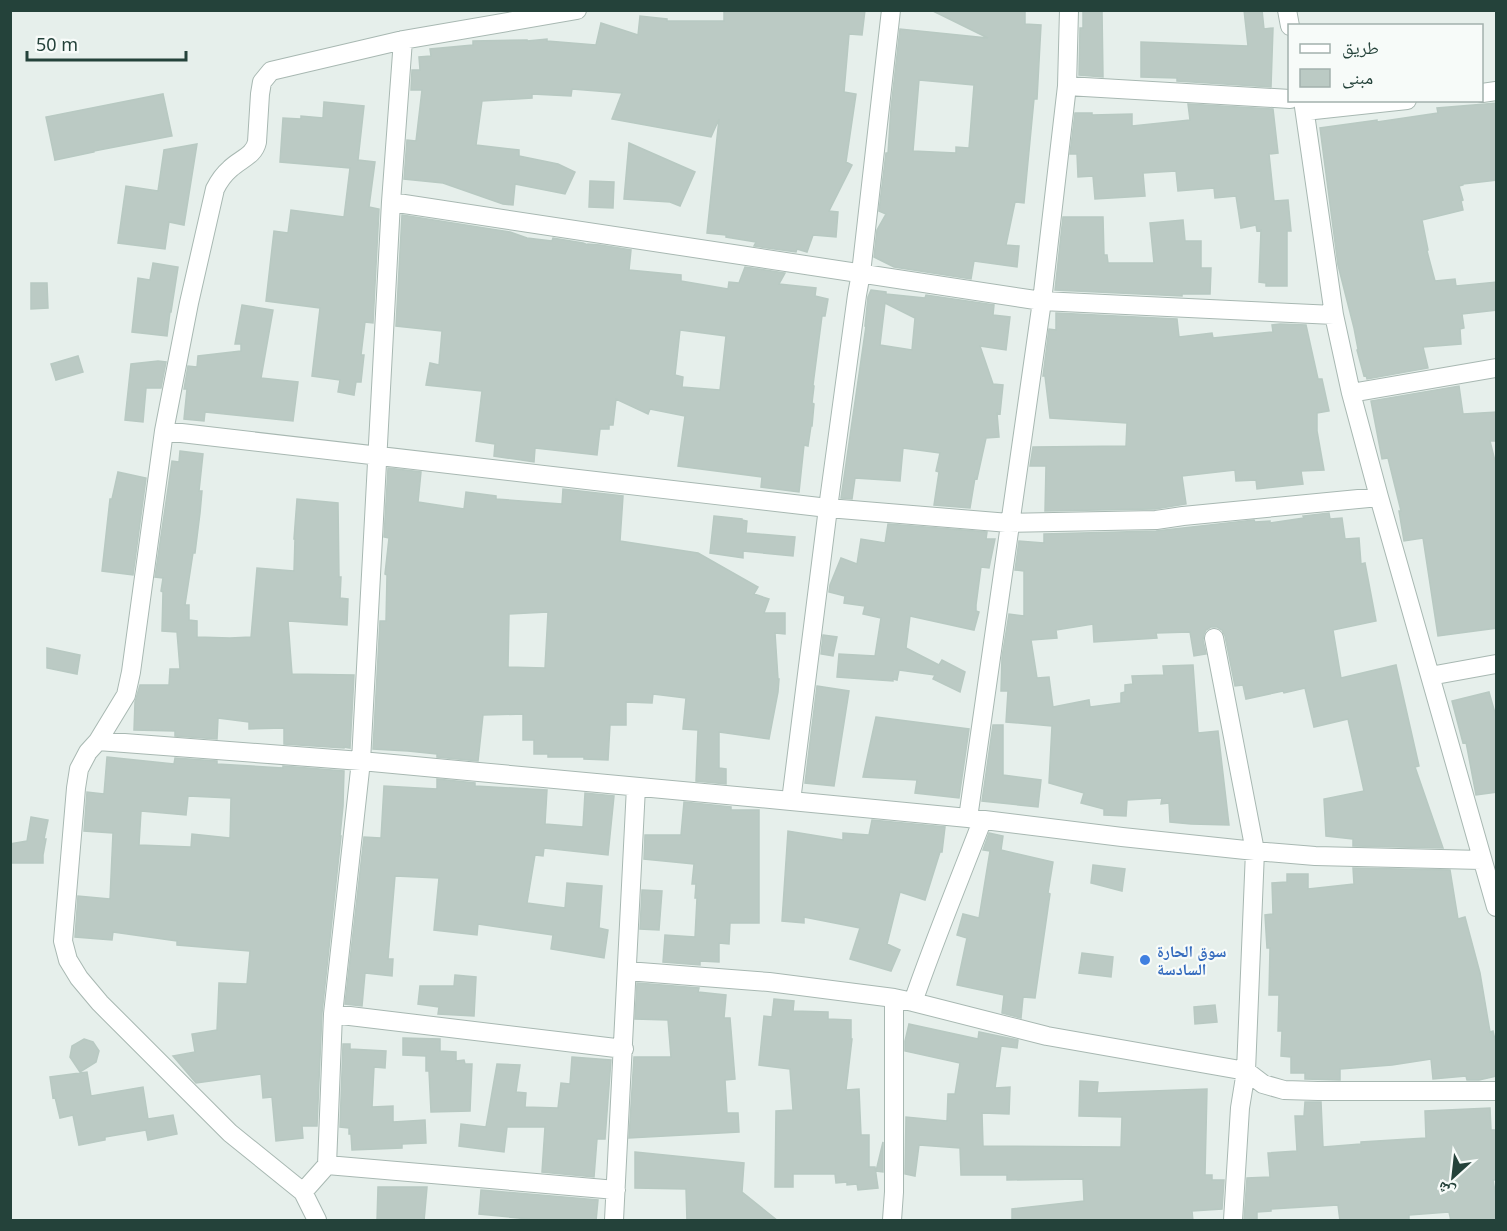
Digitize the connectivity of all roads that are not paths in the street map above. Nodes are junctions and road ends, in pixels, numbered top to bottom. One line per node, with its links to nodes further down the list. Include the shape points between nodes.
1 (577, 10): 4 (street)
2 (891, 10): 10 (street)
3 (1069, 10): 5 (street)
4 (403, 40): 9 (street); 15 (street, via 271,71 262,82 256,149 232,167 215,189)
5 (1067, 86): 6 (street); 11 (street)
6 (1288, 99)
7 (1373, 102): 8 (street)
8 (1304, 106): 12 (street)
9 (391, 202): 10 (street); 16 (street)
10 (861, 273): 11 (street); 18 (street)
11 (1041, 301): 12 (street); 19 (street)
12 (1334, 315): 14 (street)
13 (1497, 368): 14 (street)
14 (1351, 393): 17 (street)
15 (164, 431): 16 (street); 23 (street, via 131,672 126,695)
16 (378, 457): 18 (street); 24 (street)
17 (1379, 497): 19 (street, via 1156,520); 22 (street)
18 (828, 508): 19 (street); 26 (street)
19 (1009, 523): 27 (street)
20 (1214, 638): 28 (street)
21 (1497, 664): 22 (street)
22 (1430, 676): 29 (street)
23 (99, 741): 24 (street); 40 (street, via 79,769 76,788 63,941 68,960 100,1003 221,1124)
24 (361, 761): 25 (street); 34 (street)
25 (636, 787): 26 (street); 31 (street)
26 (791, 801): 27 (street)
27 (975, 820): 28 (street); 33 (street, via 945,919)
28 (1255, 851): 29 (street); 36 (street)
29 (1482, 860): 30 (street)
30 (1497, 907)
31 (627, 971): 32 (street, via 769,982); 35 (street)
32 (894, 998): 33 (street); 43 (street)
33 (914, 1002): 36 (street, via 1047,1036)
34 (333, 1014): 35 (street); 38 (street)
35 (624, 1049): 39 (street)
36 (1246, 1071): 37 (street, via 1263,1083 1284,1090); 44 (street)
37 (1497, 1091)
38 (327, 1165): 39 (street); 40 (street)
39 (616, 1190): 42 (street)
40 (303, 1192): 41 (street)
41 (317, 1221)
42 (614, 1221)
43 (892, 1221)
44 (1233, 1221)

